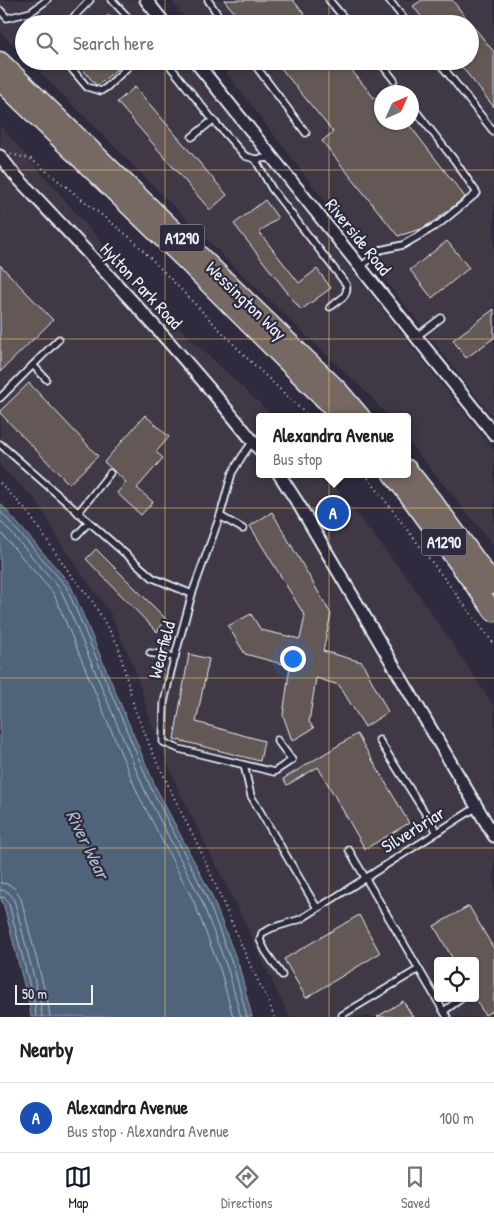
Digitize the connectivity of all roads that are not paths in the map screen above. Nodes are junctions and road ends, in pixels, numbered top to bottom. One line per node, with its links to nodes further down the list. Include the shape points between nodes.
1 (47, 0): 9 (lane, via 31,12)
2 (90, 0): 10 (lane)
3 (112, 0): 11 (lane)
4 (146, 0): 12 (street)
5 (208, 0): 13 (lane)
6 (329, 0): 14 (lane)
7 (391, 1): 15 (lane)
8 (0, 10): 16 (lane, via 7,18)
9 (19, 15)
10 (75, 15)
11 (126, 15)
12 (158, 15)
13 (218, 15)
14 (341, 15)
15 (401, 15)
16 (15, 16)
17 (0, 62): 44 (main road, Wessington Way / A1290)
18 (73, 70): 19 (lane, via 87,87 100,91)
19 (125, 70)
20 (173, 70): 28 (lane)
21 (202, 70): 33 (street, Riverside Road)
22 (259, 70): 30 (lane)
23 (386, 70): 25 (lane)
24 (445, 70): 29 (lane)
25 (394, 80)
26 (0, 81): 43 (main road, Wessington Way / A1290)
27 (419, 115): 35 (lane, via 477,193 439,224 403,246 380,250)
28 (213, 120): 31 (lane); 34 (lane, via 244,156)
29 (494, 132)
30 (306, 133)
31 (192, 137)
32 (3, 154): 47 (street, Hylton Park Road, via 14,174 156,326)
33 (272, 158): 34 (lane); 35 (street, Riverside Road)
34 (255, 160): 36 (lane, via 272,189 346,284 346,294)
35 (360, 268): 38 (street, Riverside Road)
36 (330, 307)
37 (441, 318): 38 (lane)
38 (416, 337): 45 (street, Riverside Road)
39 (59, 339): 40 (lane)
40 (33, 365): 41 (lane); 42 (lane)
41 (46, 379)
42 (0, 398)
43 (338, 413)
44 (357, 413)
45 (494, 434)
46 (0, 444): 52 (lane)
47 (256, 445): 53 (lane, Wearfield, via 243,455 232,474)
48 (110, 473): 52 (lane)
49 (411, 474): 57 (main road, A1290)
50 (282, 478): 65 (street)
51 (395, 478): 59 (main road, A1290)
52 (78, 513): 54 (lane)
53 (220, 516): 55 (lane); 58 (lane, Wearfield)
54 (89, 522): 56 (lane); 58 (lane, via 153,578)
55 (243, 529)
56 (77, 535)
57 (494, 585)
58 (192, 594): 61 (lane, Wearfield)
59 (494, 612)
60 (150, 653): 61 (lane)
61 (175, 657): 64 (lane, Wearfield, via 164,703 163,742)
62 (277, 740): 64 (lane, Wearfield, via 292,760 274,772)
63 (380, 740): 66 (lane)
64 (244, 765): 70 (lane, via 251,796)
65 (477, 806): 66 (lane, Silverbriar); 67 (street)
66 (437, 832): 69 (lane, Silverbriar)
67 (494, 836)
68 (349, 850): 69 (lane)
69 (365, 878): 70 (lane, Silverbriar); 71 (lane)
70 (317, 908): 72 (lane, Silverbriar, via 301,919 262,933 260,940)
71 (419, 969): 74 (lane); 75 (lane)
72 (282, 975)
73 (456, 1002): 74 (lane)
74 (444, 1011): 76 (lane)
75 (342, 1014)
76 (447, 1017)

